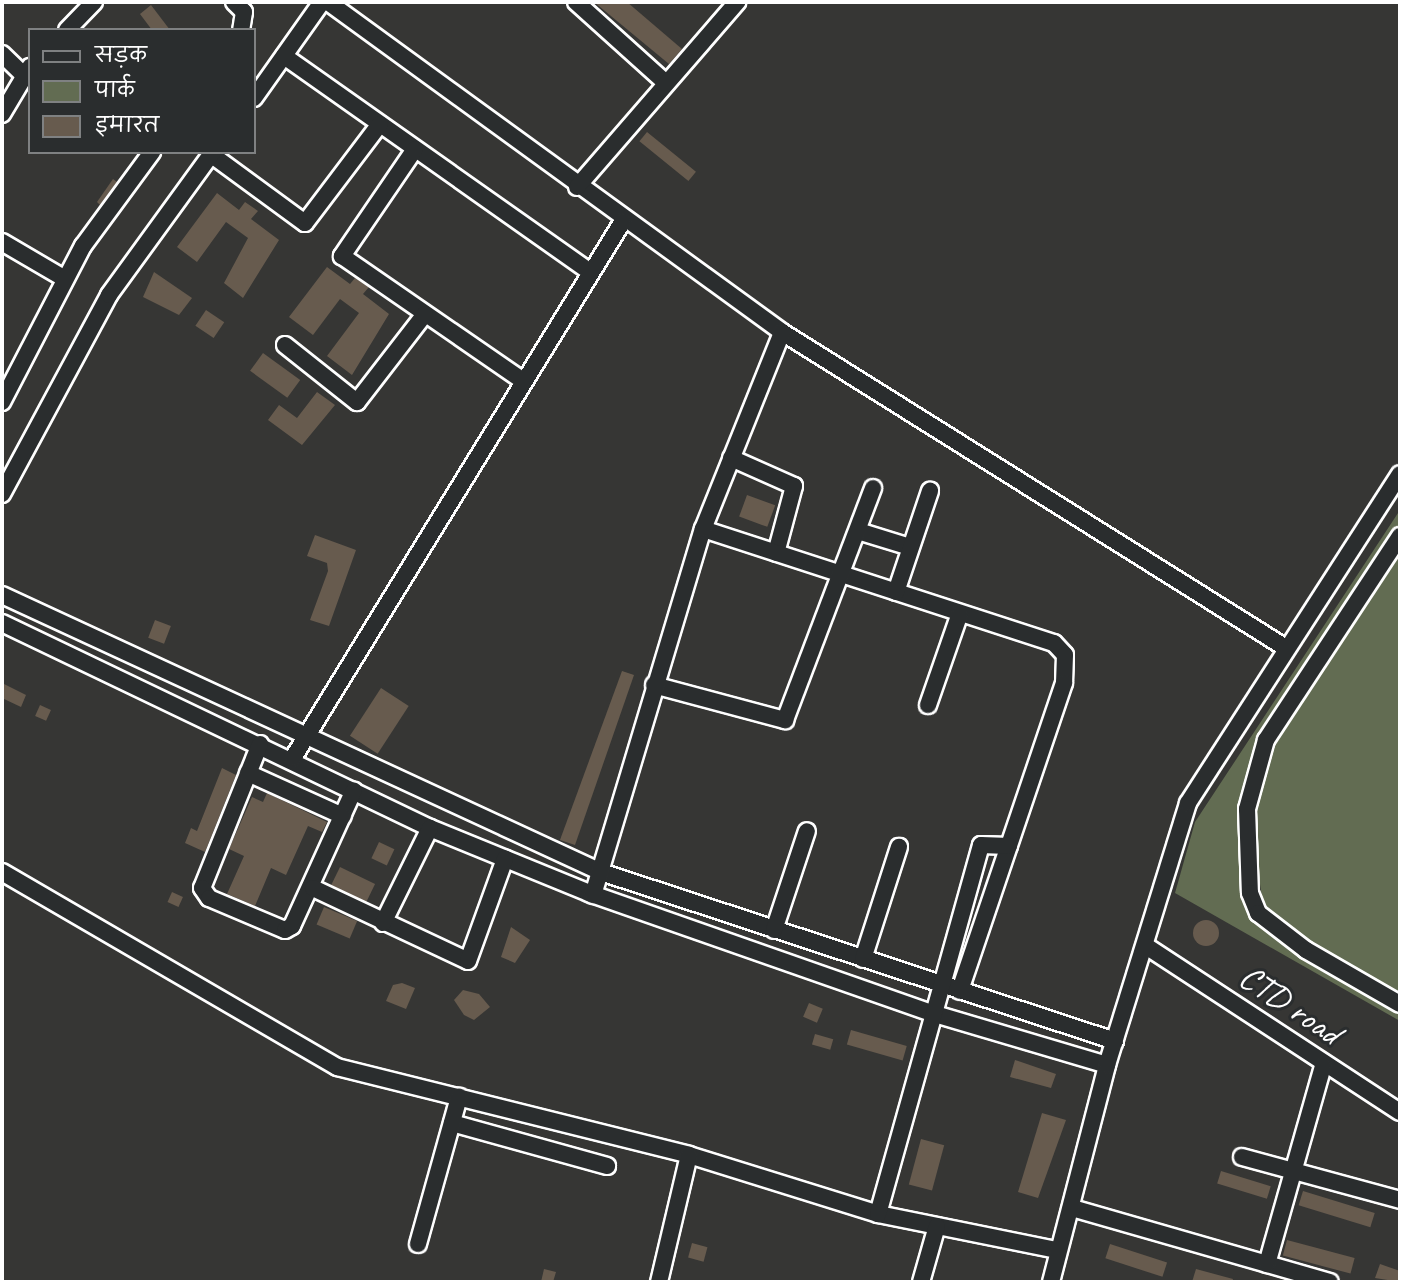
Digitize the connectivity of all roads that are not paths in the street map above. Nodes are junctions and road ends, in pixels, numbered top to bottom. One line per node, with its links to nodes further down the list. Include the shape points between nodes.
1 (94, 2): 7 (street)
2 (234, 2): 8 (street, via 244,12)
3 (322, 2): 10 (street)
4 (328, 2): 20 (street)
5 (576, 2): 12 (street)
6 (737, 2): 12 (street)
7 (69, 28)
8 (241, 28)
9 (2, 54): 11 (street)
10 (284, 56): 13 (street); 15 (street)
11 (26, 71): 14 (street)
12 (666, 83): 20 (street)
13 (256, 95)
14 (2, 114)
15 (380, 124): 16 (street); 19 (street, via 305,223)
16 (415, 149): 23 (street); 25 (street, via 342,256)
17 (151, 154): 24 (street)
18 (211, 154): 34 (street, via 109,295)
19 (213, 154)
20 (578, 187): 21 (street)
21 (623, 221): 23 (street); 26 (street)
22 (2, 242): 24 (street)
23 (589, 271): 28 (street)
24 (65, 279): 29 (street)
25 (425, 314): 27 (street, via 357,402); 28 (street)
26 (782, 332): 30 (street); 45 (street)
27 (285, 345)
28 (523, 381): 48 (street)
29 (2, 402)
30 (731, 458): 35 (street); 39 (street, via 794,486)
31 (1400, 474): 45 (street)
32 (873, 488): 36 (street)
33 (930, 491): 38 (street)
34 (2, 494)
35 (703, 529): 39 (street); 46 (street)
36 (858, 531): 38 (street); 40 (street)
37 (1400, 536): 69 (street, via 1266,740 1247,809 1250,893 1258,914 1306,950)
38 (910, 547): 41 (street)
39 (776, 552): 40 (street)
40 (843, 575): 41 (street); 46 (street, via 785,720)
41 (896, 592): 43 (street)
42 (2, 595): 48 (street)
43 (960, 613): 47 (street); 56 (street, via 1054,643 1065,655 1064,682)
44 (2, 623): 49 (street)
45 (1286, 648): 65 (street, via 1188,803)
46 (654, 685): 60 (street)
47 (928, 705)
48 (307, 737): 50 (street); 60 (street)
49 (260, 744): 50 (street); 51 (street)
50 (293, 758): 52 (street)
51 (248, 773): 53 (street); 61 (street, via 202,888 285,930)
52 (354, 790): 53 (street); 54 (street)
53 (343, 816): 61 (street)
54 (430, 828): 58 (street); 63 (street)
55 (807, 831): 64 (street)
56 (1009, 846): 67 (street, via 981,845); 68 (street)
57 (899, 847): 66 (street)
58 (505, 859): 62 (street); 63 (street, via 468,961)
59 (2, 872): 74 (street, via 337,1067)
60 (601, 872): 62 (street); 64 (street)
61 (313, 888): 63 (street)
62 (593, 895): 70 (street)
63 (383, 923)
64 (774, 930): 66 (street)
65 (1146, 946): 71 (street); 73 (street, CTD road)
66 (863, 959): 67 (street)
67 (943, 985): 68 (street); 70 (street)
68 (960, 991): 71 (street)
69 (1400, 1004)
70 (935, 1014): 72 (street); 83 (street)
71 (1115, 1041): 72 (street)
72 (1107, 1065): 82 (street)
73 (1323, 1066): 75 (street, CTD road); 80 (street)
74 (459, 1097): 76 (street); 77 (street)
75 (1400, 1112)
76 (452, 1123): 79 (street); 85 (street)
77 (689, 1155): 83 (street); 88 (street)
78 (1242, 1157): 80 (street)
79 (607, 1166)
80 (1291, 1170): 81 (street); 87 (street)
81 (1400, 1200)
82 (1072, 1208): 86 (street); 87 (street)
83 (878, 1214): 84 (street)
84 (937, 1226): 86 (street); 89 (street)
85 (418, 1244)
86 (1057, 1250): 90 (street)
87 (1267, 1264): 91 (street)
88 (659, 1282)
89 (921, 1282)
90 (1051, 1282)
91 (1330, 1282)

